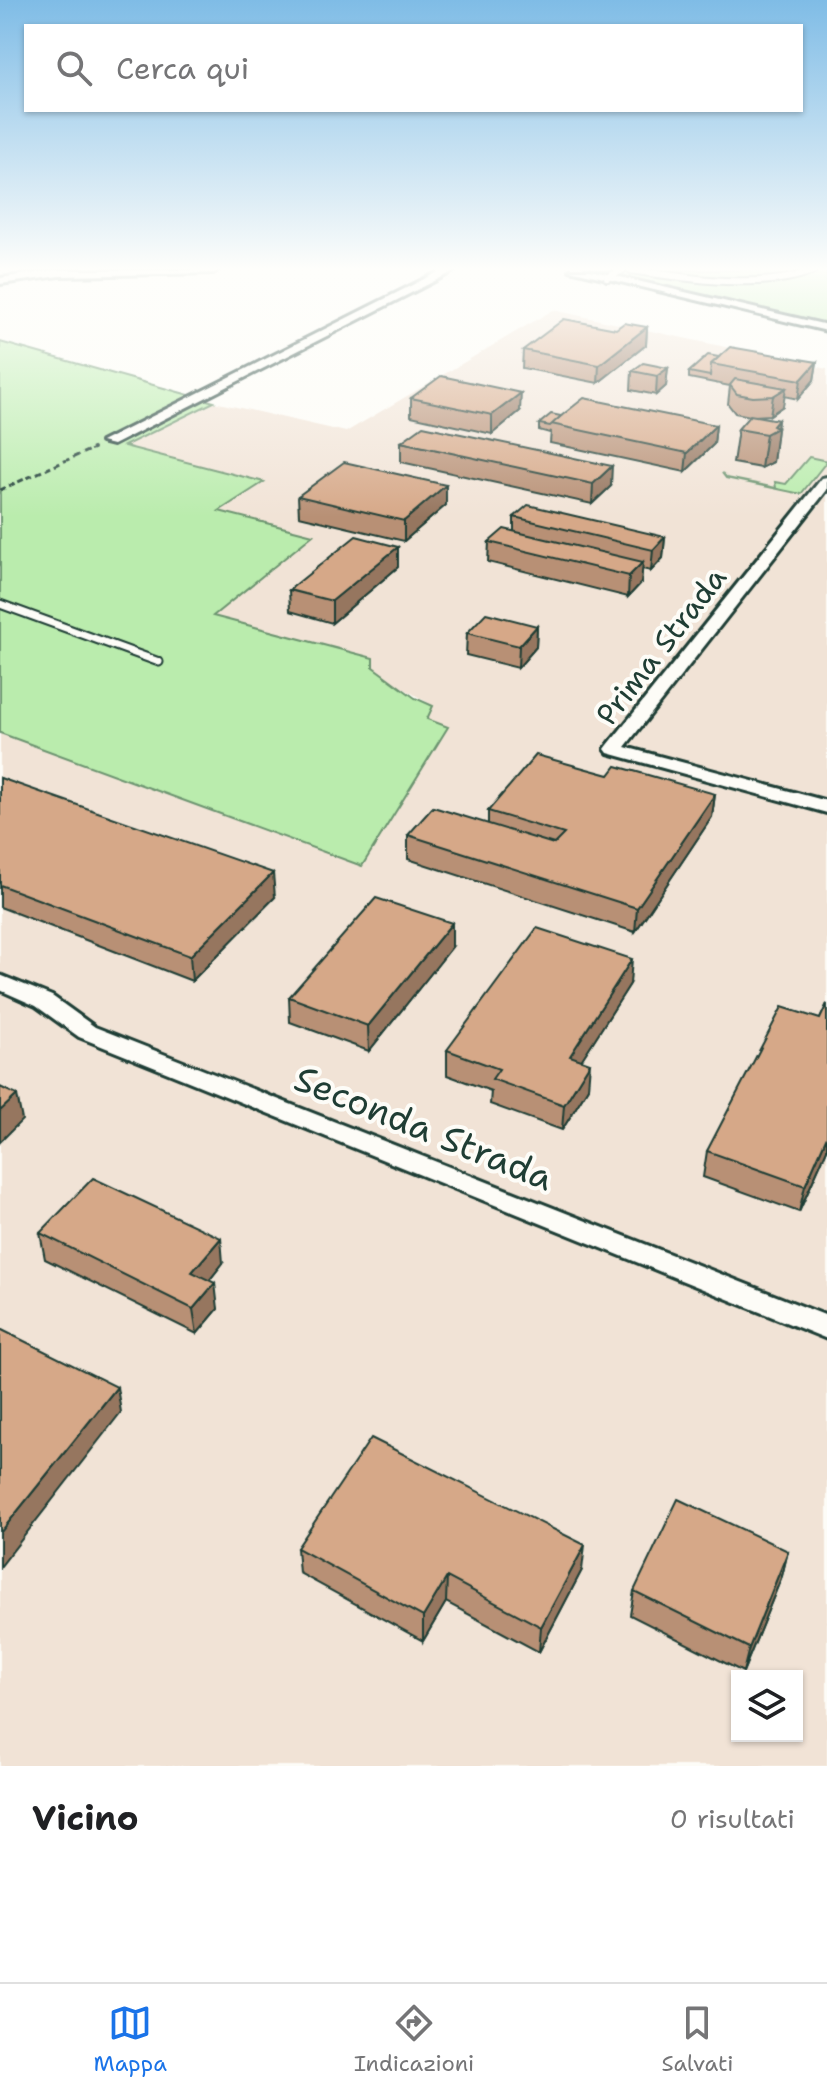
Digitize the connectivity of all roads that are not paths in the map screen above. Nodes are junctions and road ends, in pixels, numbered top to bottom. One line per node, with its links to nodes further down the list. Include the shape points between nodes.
1 (287, 352): 2 (street)
2 (108, 442)
3 (827, 481): 6 (street, Prima Strada, via 614,749)
4 (0, 604): 5 (lane)
5 (159, 662)
6 (827, 807)
7 (0, 982): 8 (street, Seconda Strada, via 44,1001 87,1032)
8 (827, 1328)

